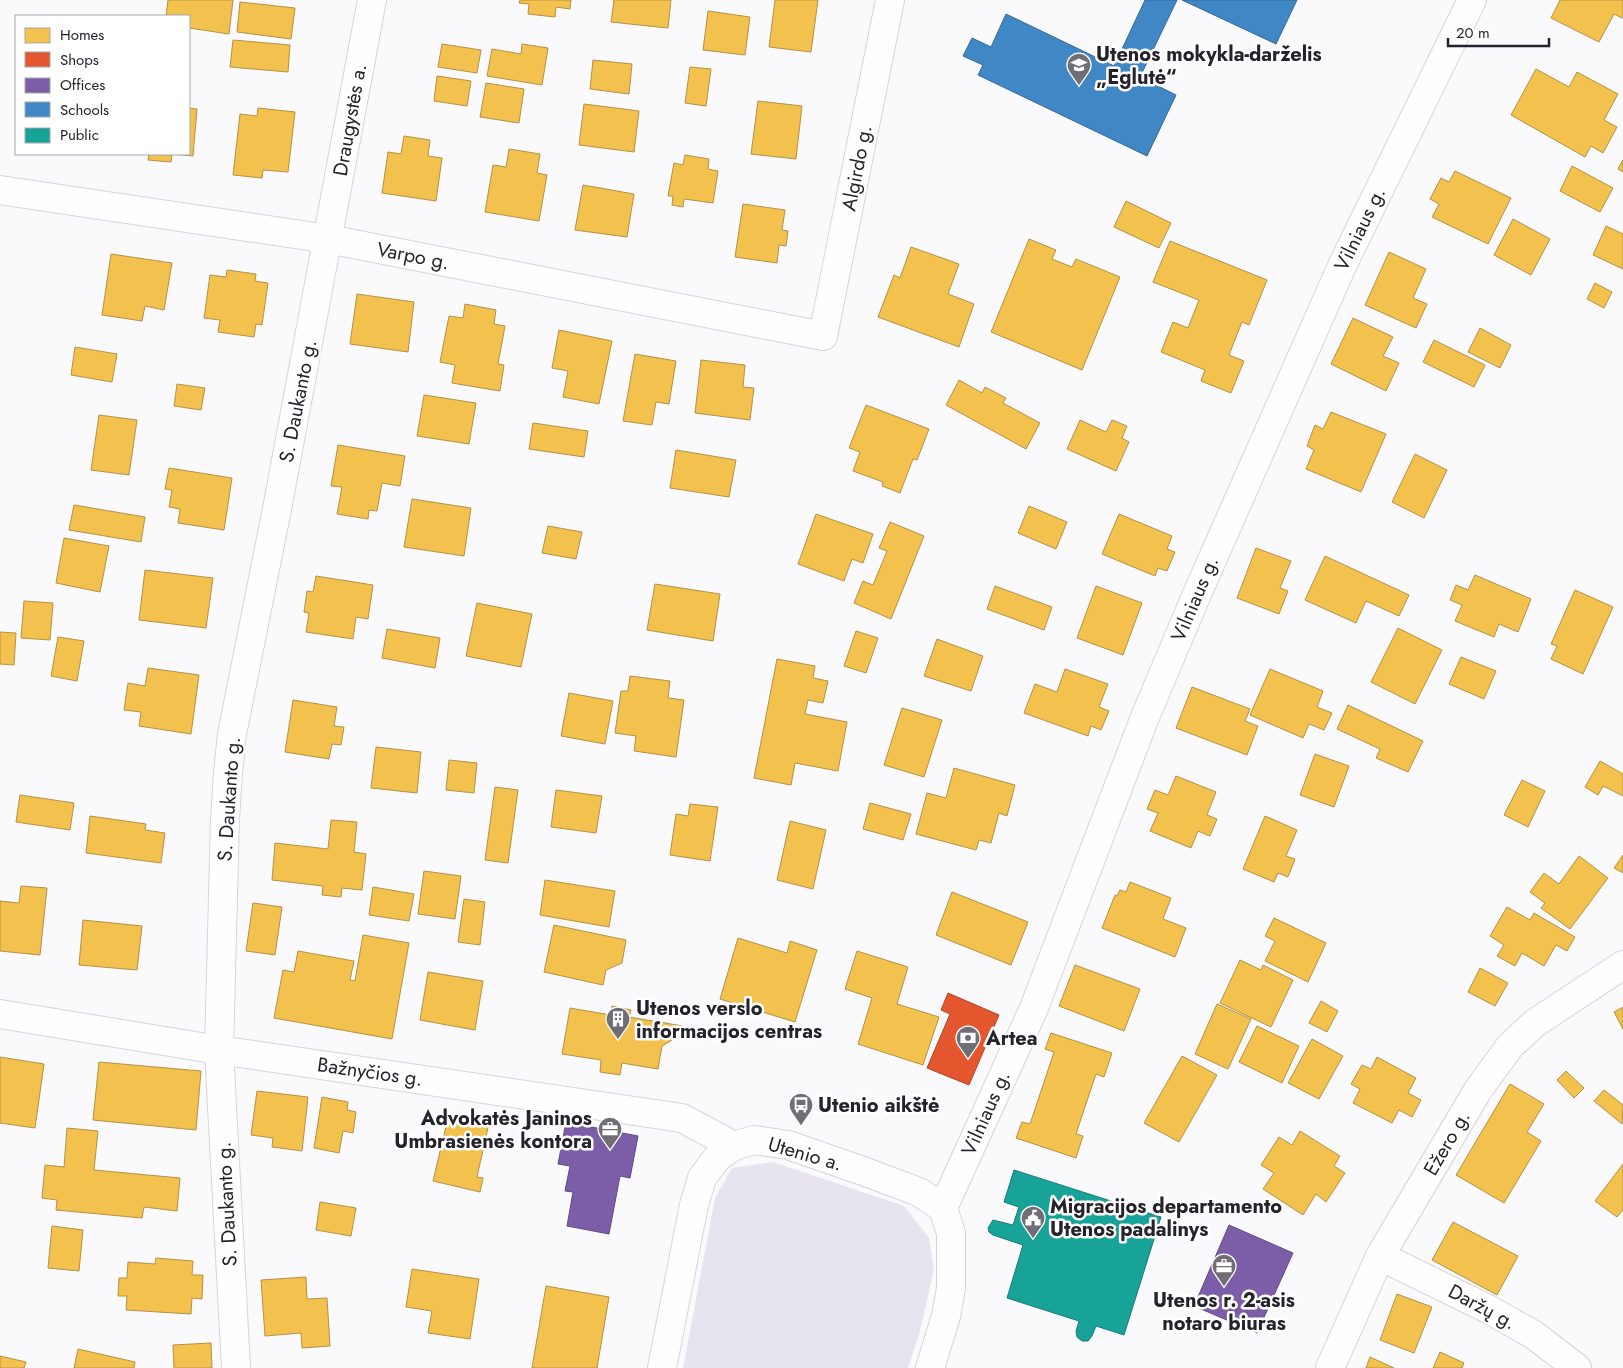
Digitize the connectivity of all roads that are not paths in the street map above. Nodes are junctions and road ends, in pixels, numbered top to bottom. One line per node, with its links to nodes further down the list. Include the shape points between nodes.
1 (372, 0): 5 (street, Draugystės a.)
2 (890, 0): 6 (street, Algirdo g.)
3 (1472, 0): 11 (street, Vilniaus g., via 1342,266 1201,585 1146,717 1034,1008)
4 (0, 190): 5 (street, Varpo g.)
5 (328, 240): 6 (street, Varpo g.); 9 (street, S. Daukanto g., via 232,734 225,819)
6 (823, 336)
7 (1623, 965): 12 (street, Ežero g., via 1535,1023 1510,1046 1478,1090)
8 (0, 1014): 9 (street, Bažnyčios g.)
9 (219, 1050): 10 (street, Bažnyčios g., via 682,1118); 13 (street, S. Daukanto g.)
10 (734, 1146): 11 (street, Utenio a., via 754,1140 788,1146 919,1192); 14 (street, Utenio a., via 717,1158 702,1178)
11 (943, 1208): 15 (street, via 951,1233 951,1288)
12 (1380, 1256): 16 (street, Ežero g.); 17 (street, Daržų g., via 1534,1335)
13 (236, 1368)
14 (662, 1368)
15 (930, 1368)
16 (1330, 1368)
17 (1577, 1368)

